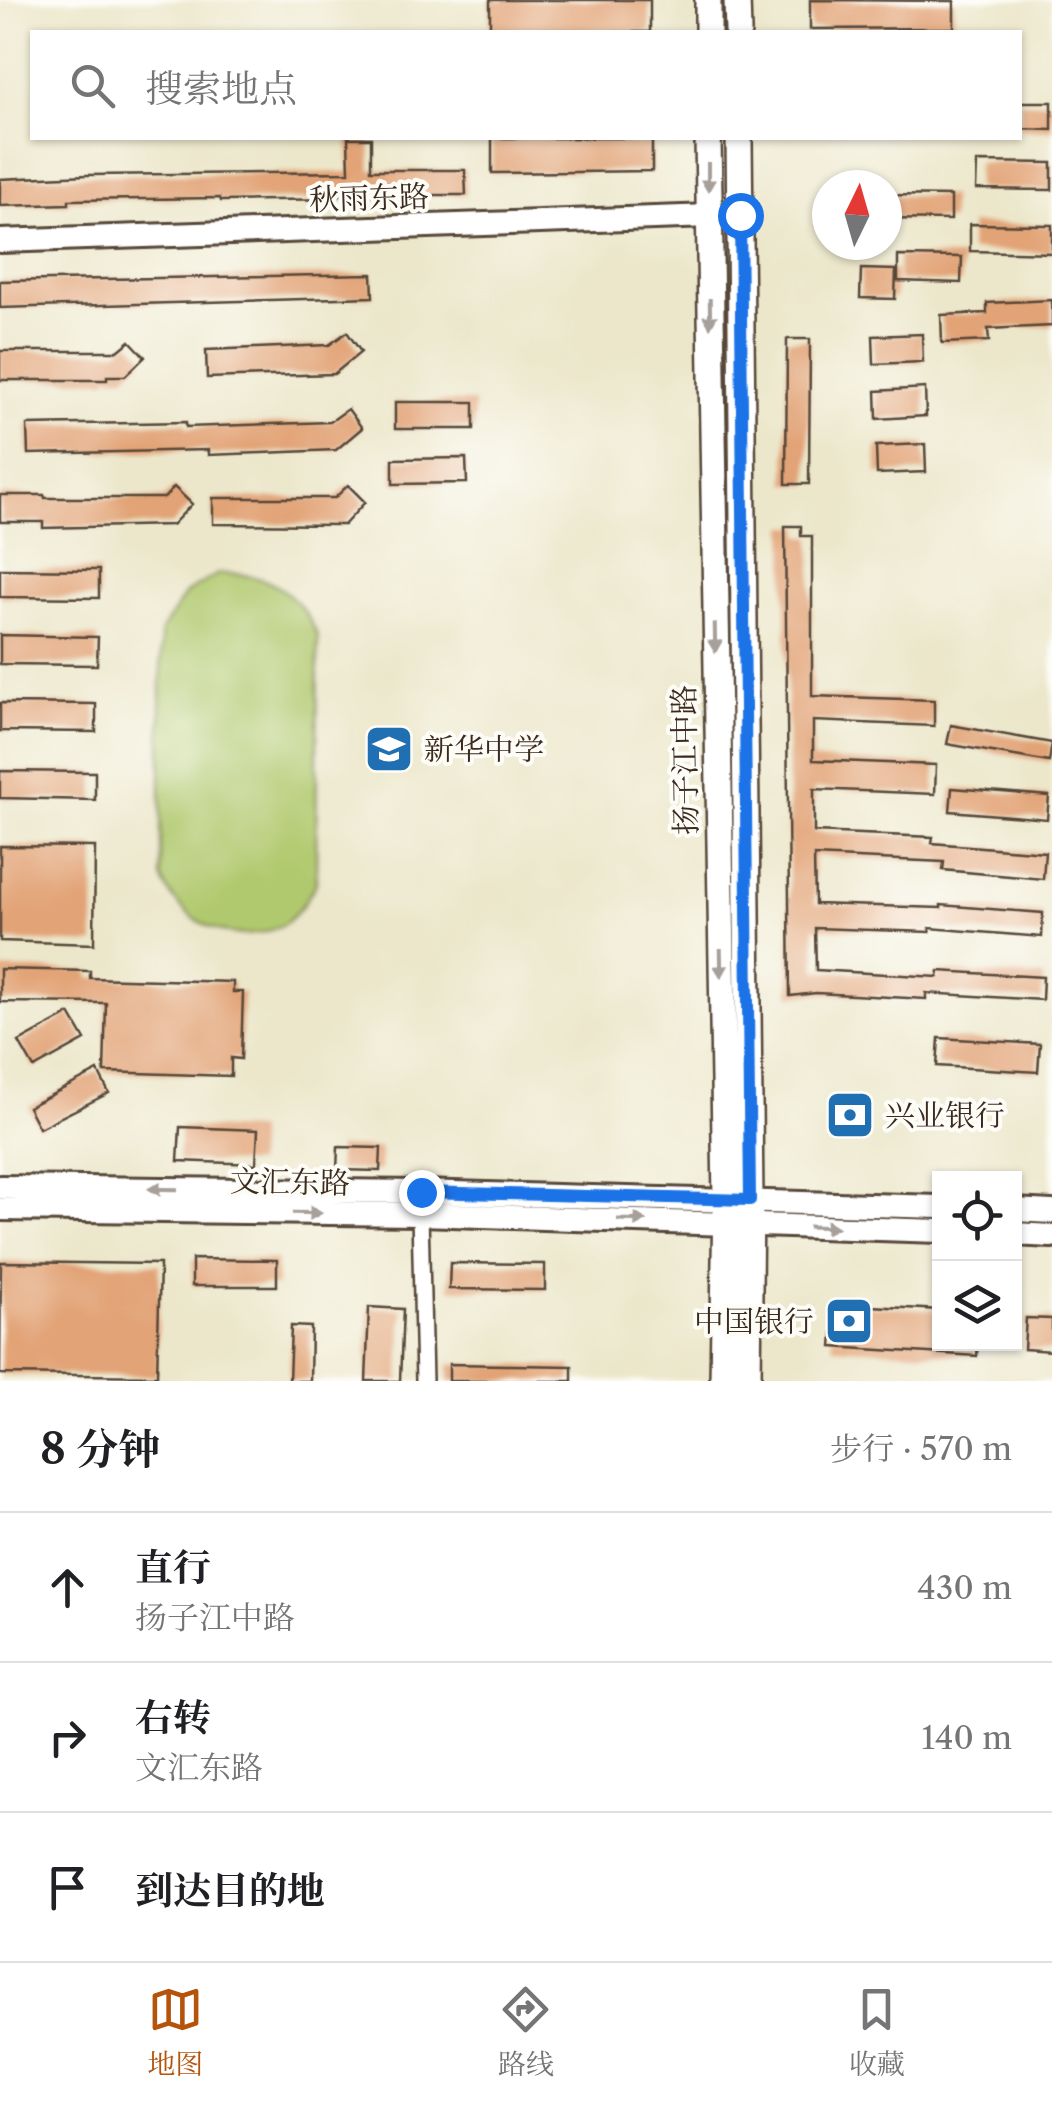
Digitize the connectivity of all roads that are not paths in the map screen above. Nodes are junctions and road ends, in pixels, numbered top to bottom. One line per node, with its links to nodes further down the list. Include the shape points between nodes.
1 (708, 0): 3 (main road)
2 (738, 0): 4 (main road)
3 (708, 30)
4 (738, 30)
5 (708, 140): 8 (main road, 扬子江中路, one-way to 8)
6 (739, 140): 7 (main road, 扬子江中路)
7 (740, 215): 8 (main road, 秋雨东路); 14 (main road, 扬子江中路)
8 (708, 216): 9 (main road, 秋雨东路); 14 (main road, 扬子江中路, one-way to 14)
9 (0, 241)
10 (0, 1187): 14 (main road, 文汇东路, one-way to 10, via 421,1192)
11 (932, 1208): 14 (main road, 文汇东路)
12 (0, 1209): 16 (main road, 文汇东路, one-way to 16)
13 (1022, 1210): 15 (main road)
14 (738, 1212): 16 (main road, 文汇东路, one-way to 14); 17 (main road, 文汇东路, one-way to 17); 21 (main road, 扬子江中路); 22 (main road, 扬子江中路)
15 (1052, 1212)
16 (420, 1214): 20 (street)
17 (932, 1231)
18 (1022, 1234): 19 (main road)
19 (1052, 1236)
20 (424, 1381)
21 (723, 1381)
22 (748, 1381)

